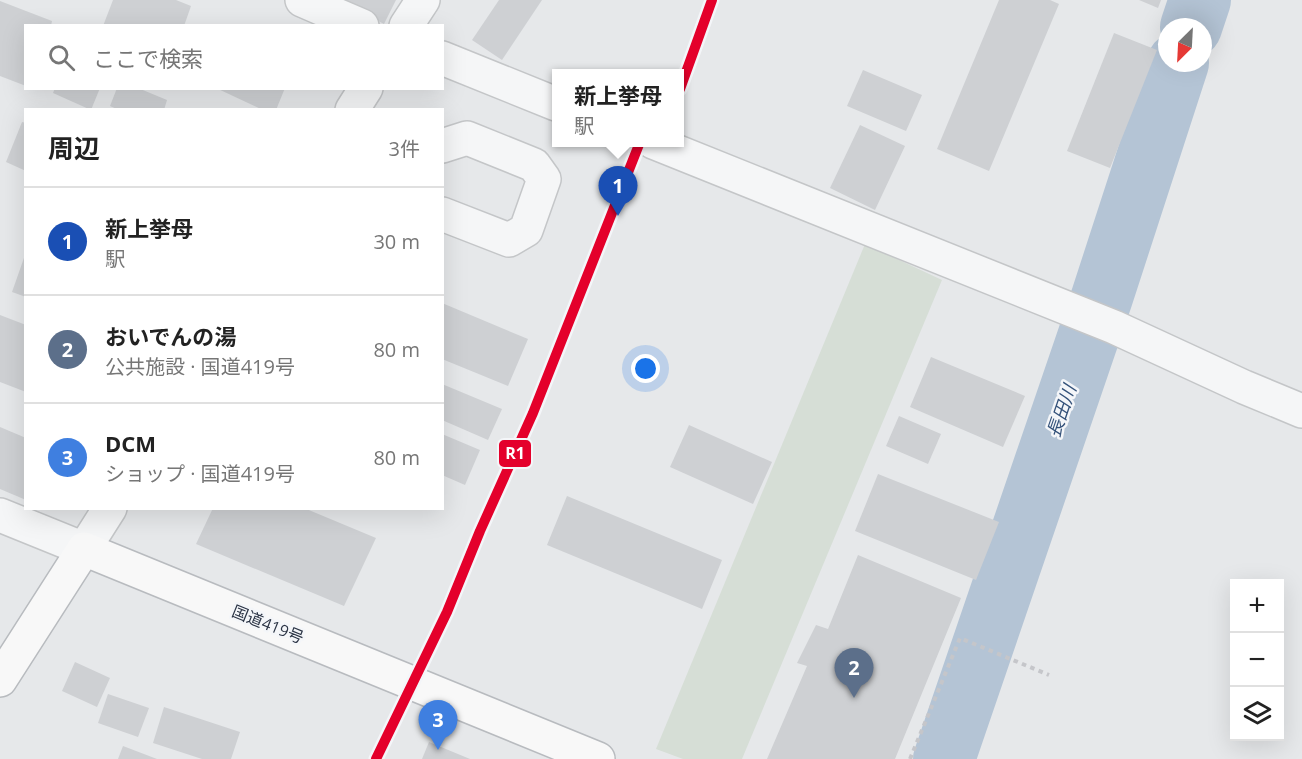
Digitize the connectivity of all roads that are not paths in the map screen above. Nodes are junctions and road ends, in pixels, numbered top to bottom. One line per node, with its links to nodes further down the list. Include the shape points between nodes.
1 (302, 0): 3 (street)
2 (423, 0): 4 (street)
3 (357, 24)
4 (407, 24)
5 (444, 59): 7 (street)
6 (365, 90): 8 (street)
7 (552, 102)
8 (353, 108)
9 (444, 146): 11 (street, via 467,138 534,165 544,178 526,230 510,240)
10 (666, 147): 12 (street, via 1078,312)
11 (444, 215)
12 (1302, 411)
13 (109, 510): 15 (street)
14 (0, 515): 15 (street)
15 (84, 549): 16 (highway); 17 (highway, 国道419号)
16 (0, 680)
17 (598, 759)

